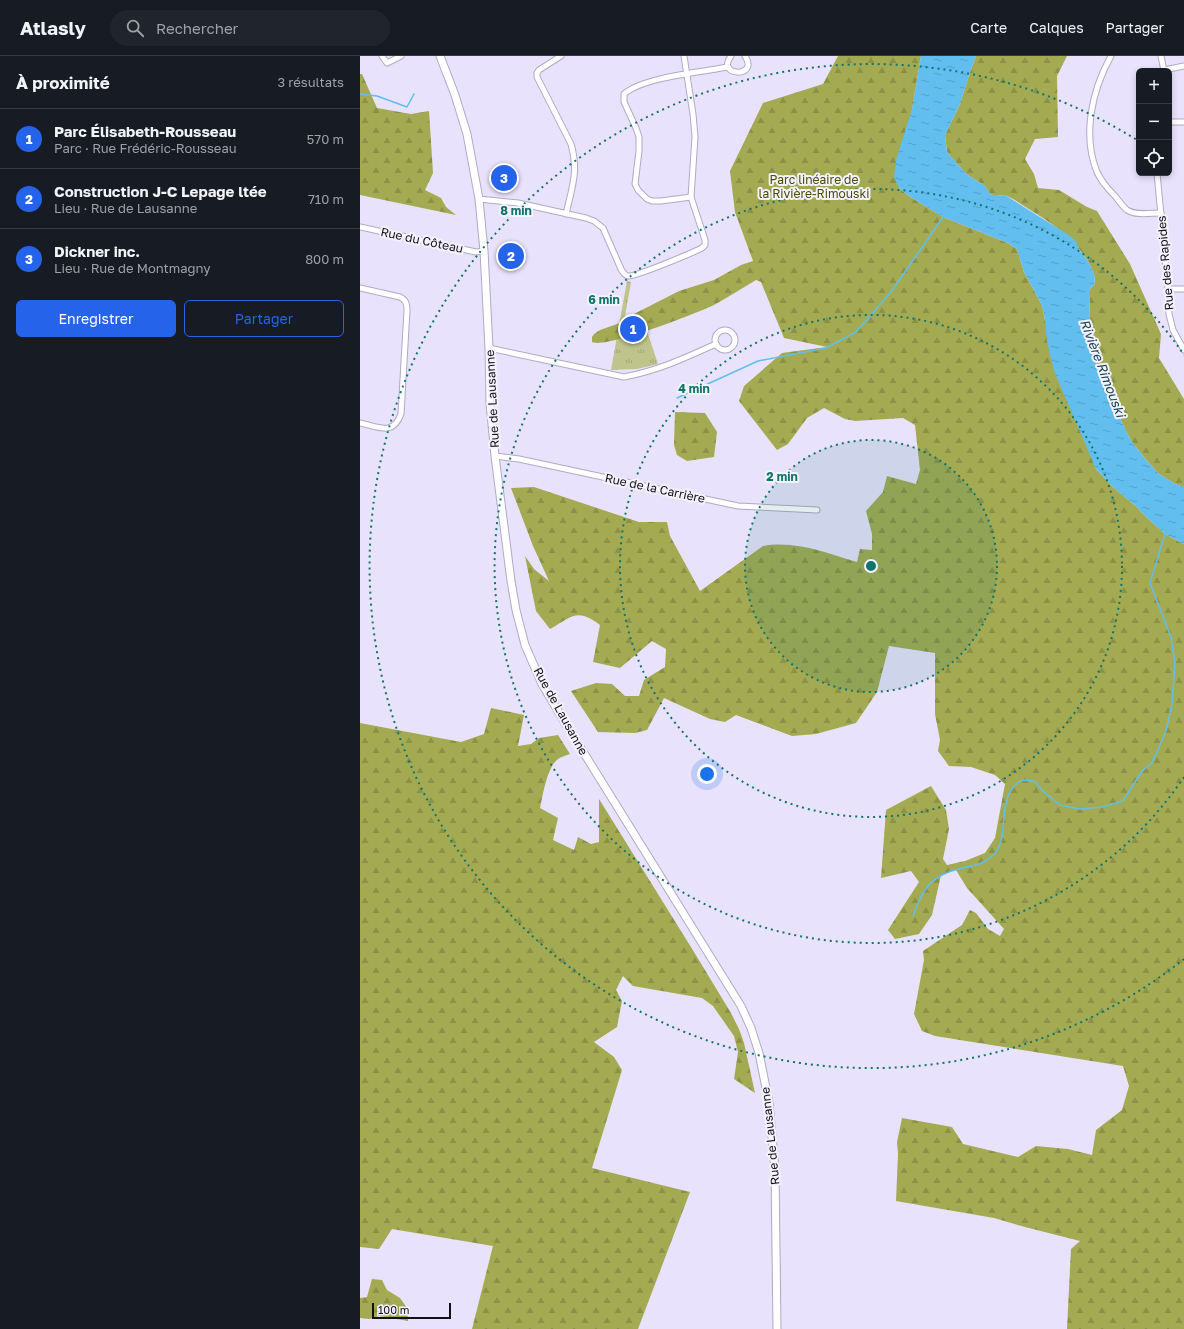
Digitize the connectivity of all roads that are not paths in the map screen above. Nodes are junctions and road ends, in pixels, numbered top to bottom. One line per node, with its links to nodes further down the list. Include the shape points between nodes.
1 (382, 56): 2 (street, via 387,63)
2 (401, 56)
3 (440, 56): 19 (street, Rue de Lausanne, via 467,134)
4 (561, 56): 21 (street, via 539,70 537,77 575,156 575,179)
5 (684, 56): 14 (street)
6 (731, 56): 11 (street)
7 (745, 56): 11 (street, via 748,62 744,71 734,73)
8 (1111, 56): 20 (street, via 1095,93 1091,114 1093,158 1097,173 1128,210 1138,213)
9 (1161, 56): 12 (street)
10 (1184, 66): 13 (street)
11 (728, 67): 14 (street)
12 (1163, 68)
13 (1172, 69)
14 (687, 74): 18 (street, via 695,137); 18 (street, via 637,86 624,94 624,102 639,137 635,184 638,190 652,201)
15 (1172, 122): 16 (street)
16 (1184, 122)
17 (1157, 176): 20 (street, Rue des Rapides)
18 (691, 197): 21 (street, via 705,245 692,253 627,276 621,269 602,228 586,218)
19 (479, 199): 21 (street, via 518,203); 23 (street, Rue de Lausanne)
20 (1161, 213): 26 (street, Rue des Rapides)
21 (566, 214)
22 (360, 227): 23 (street, Rue du Côteau, via 476,252)
23 (484, 251): 28 (street, Rue de Lausanne)
24 (360, 288): 30 (street, via 400,297 404,299 407,310 401,414 398,422 391,428)
25 (1184, 288): 26 (street)
26 (1168, 289): 29 (street, Rue des Rapides, via 1169,314)
27 (716, 344): 28 (street, via 645,373 624,377)
28 (489, 348): 31 (street, Rue de Lausanne, via 490,403)
29 (1184, 350)
30 (360, 423)
31 (495, 456): 32 (street, Rue de la Carrière, via 738,506); 33 (street, Rue de Lausanne, via 516,610 526,645 542,684 737,1000 751,1028 769,1103 775,1169)
32 (817, 510)
33 (777, 1329)

